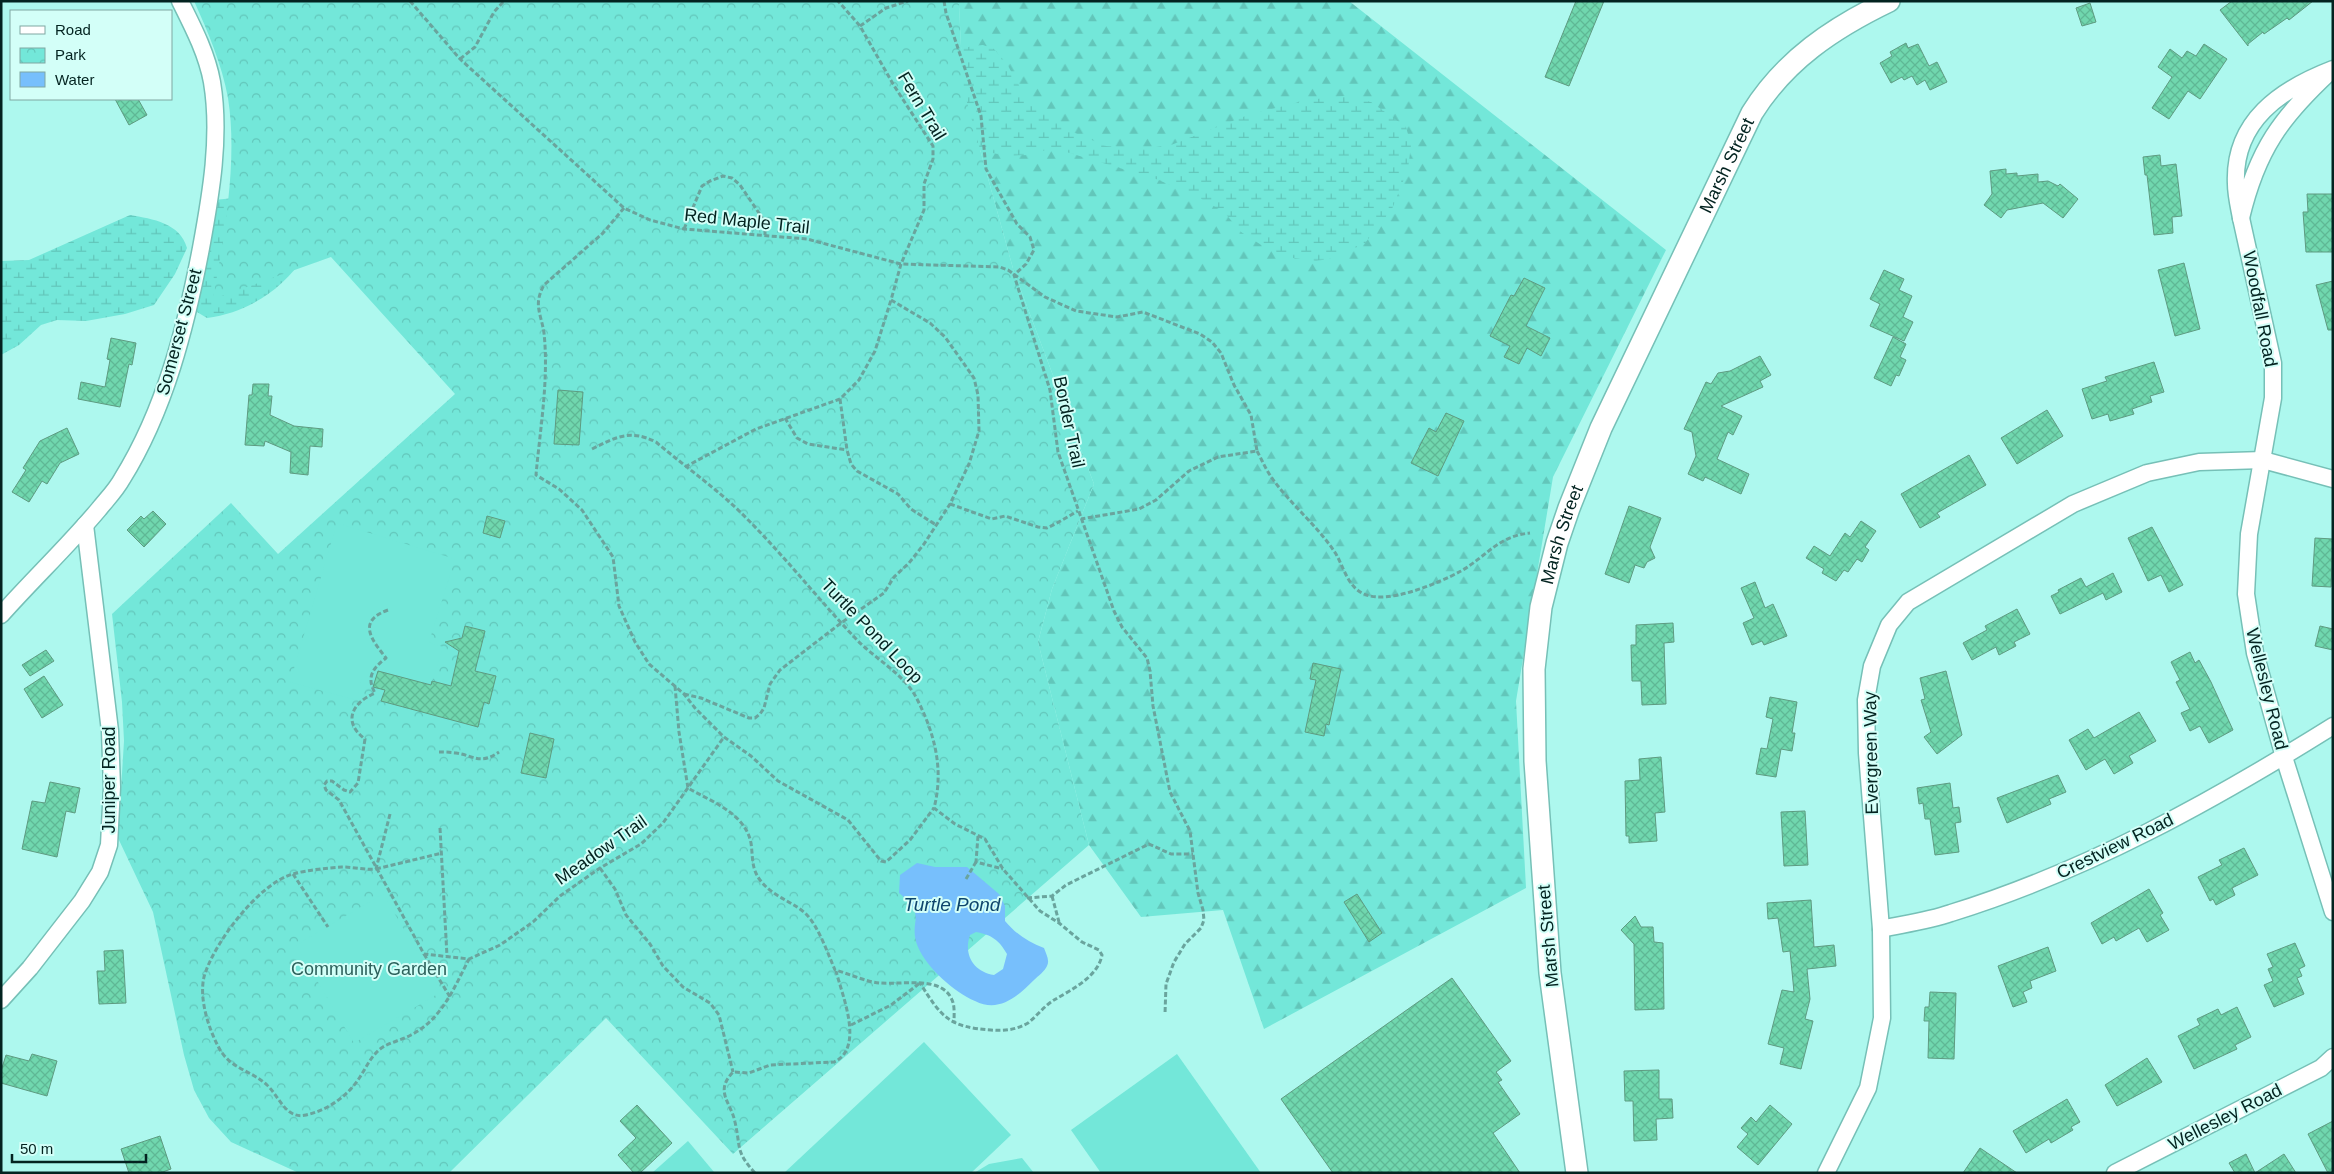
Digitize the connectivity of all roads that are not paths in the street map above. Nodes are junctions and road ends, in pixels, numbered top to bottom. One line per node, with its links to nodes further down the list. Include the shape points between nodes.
1 (180, 1): 7 (street, Somerset Street, via 196,33 212,82 215,130 210,200 190,302 165,389 141,447 121,481)
2 (1879, 4): 15 (street, Marsh Street, via 1831,32 1800,56 1777,79 1752,113 1601,428 1569,508 1549,574 1534,663 1534,761 1550,973)
3 (2332, 70): 4 (street, Woodfall Road, via 2298,104 2271,138 2253,176); 4 (street, Woodfall Road, via 2288,90 2268,106 2252,126 2241,149 2236,172)
4 (2241, 218): 5 (street, Woodfall Road, via 2273,363 2273,398)
5 (2263, 460): 6 (street, Evergreen Way); 10 (street, Wellesley Road, via 2249,534 2246,594 2255,653); 12 (street, Evergreen Way, via 2199,462 2147,473 2073,504 1908,602 1889,625 1872,666 1866,700 1867,754)
6 (2333, 479)
7 (85, 525): 8 (street, Somerset Street); 13 (street, Juniper Road, via 110,730 109,845 100,872 82,901)
8 (1, 614)
9 (2333, 726): 10 (street, Crestview Road)
10 (2284, 757): 11 (street, Wellesley Road); 12 (street, Crestview Road, via 2087,863 2022,890 1949,914)
11 (2333, 912)
12 (1881, 929): 16 (street, Evergreen Way, via 1882,1018 1868,1088)
13 (1, 1000)
14 (2333, 1056): 17 (street, Wellesley Road, via 2322,1068)
15 (1577, 1173)
16 (1826, 1173)
17 (2115, 1173)

